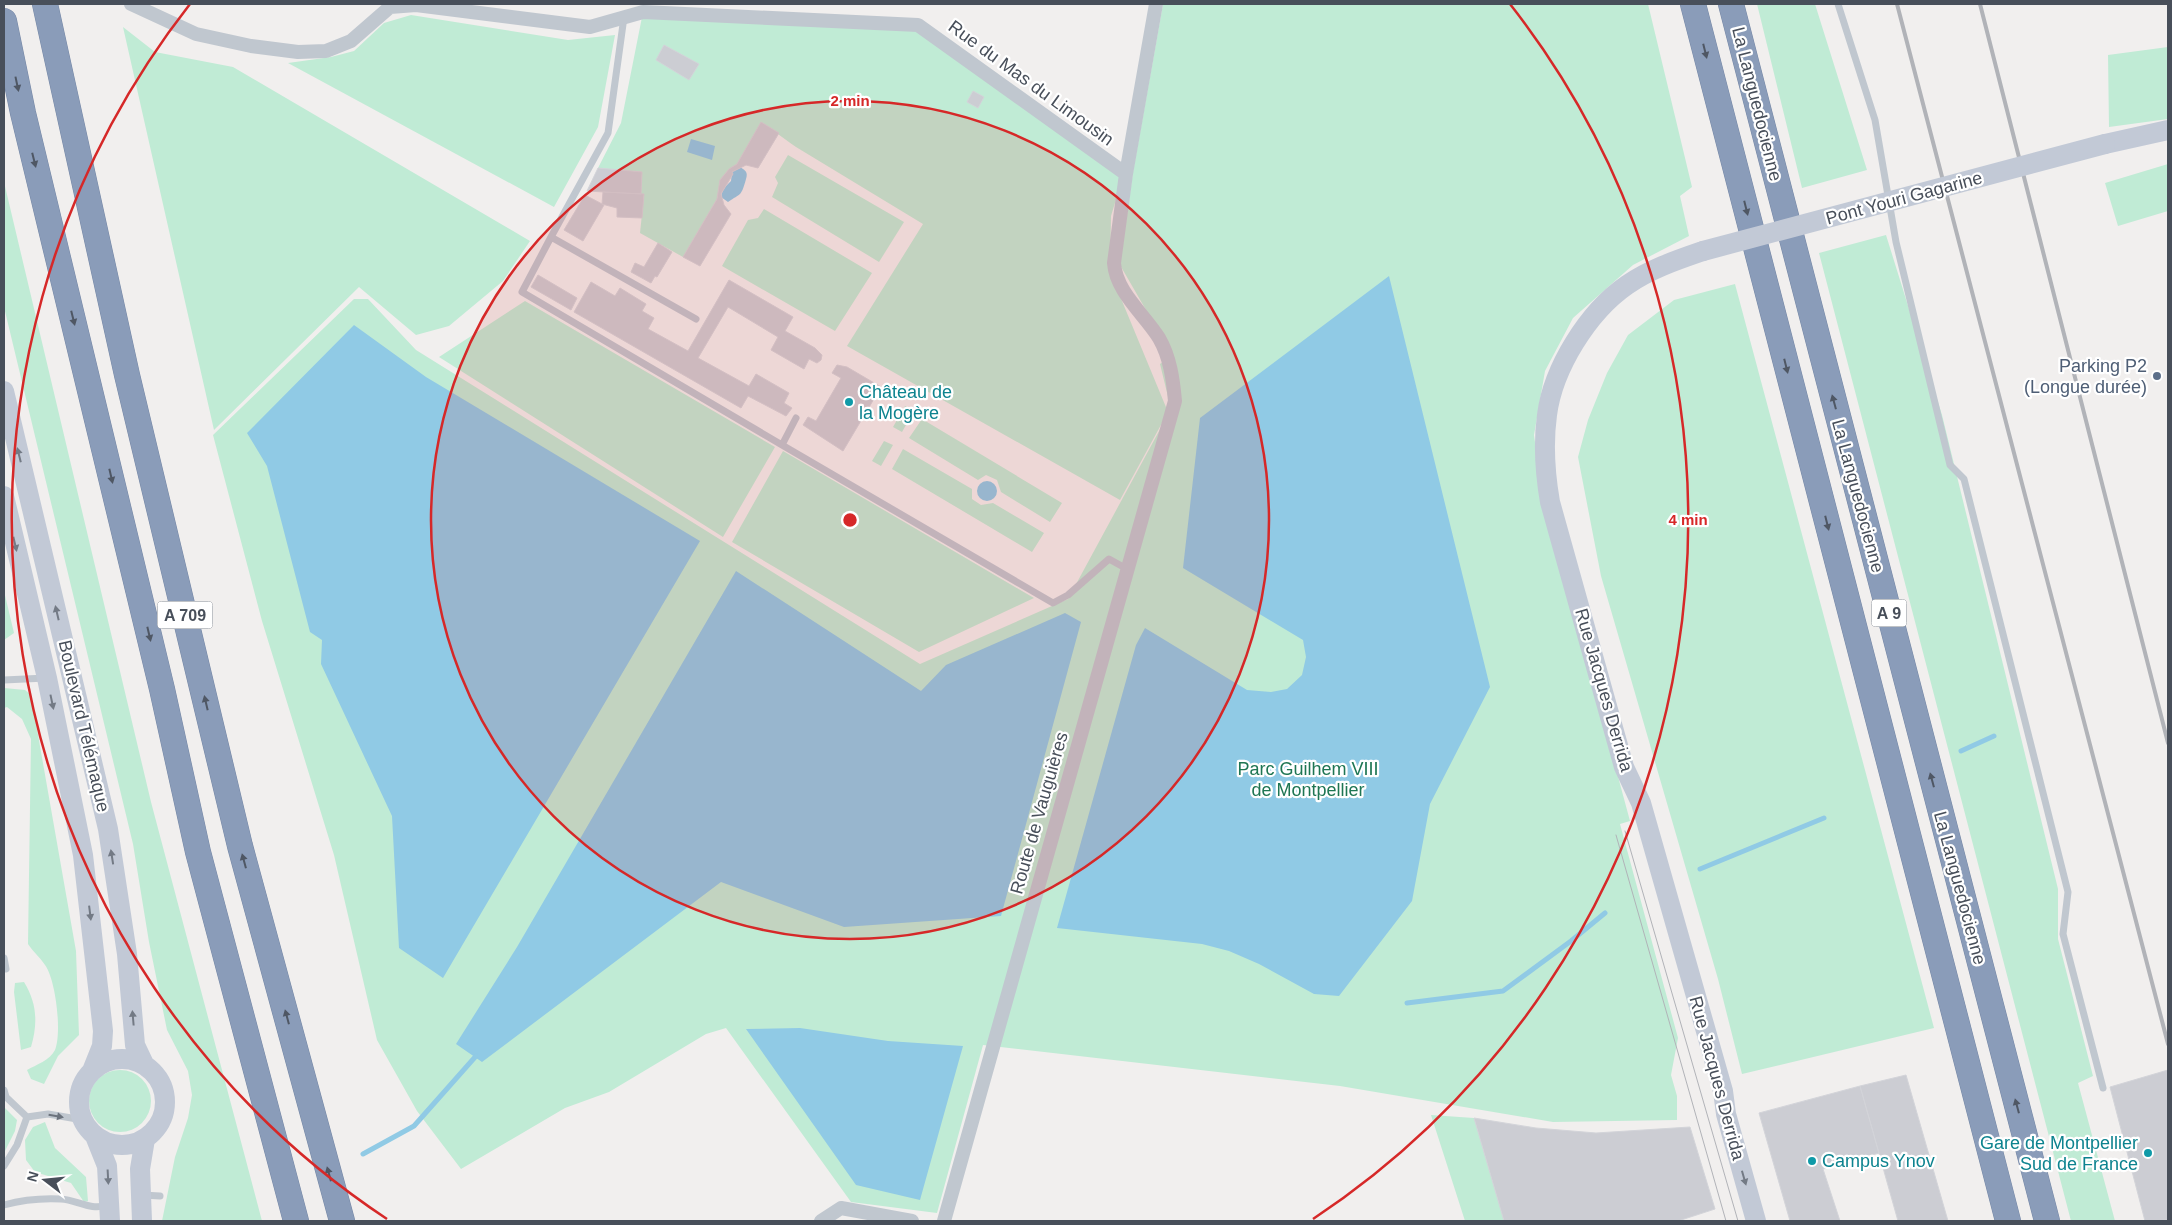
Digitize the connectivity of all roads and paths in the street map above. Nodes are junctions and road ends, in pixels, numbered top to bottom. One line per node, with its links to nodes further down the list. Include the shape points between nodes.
1 (45, 4): 36 (highway, A 709, one-way to 1, via 240,846 127,375)
2 (131, 4): 7 (street, Rue du Mas du Limousin, via 196,34 298,52 326,51 351,41 390,7 416,5 590,27)
3 (1156, 4): 10 (street, Route de Vauguières)
4 (1693, 4): 41 (highway, La Languedocienne / A 9, one-way to 41)
5 (1731, 4): 42 (highway, La Languedocienne / A 9, one-way to 5)
6 (1838, 4): 25 (lane, via 1875,120 1896,242 1950,465 1964,479 2068,892 2063,934)
7 (624, 17): 10 (street, Rue du Mas du Limousin, via 643,12 918,25); 11 (lane, via 608,132)
8 (4, 20): 35 (highway, A 709, one-way to 35, via 198,852)
9 (2168, 130): 12 (main road, Pont Youri Gagarine, bridge)
10 (1126, 174): 18 (street, Route de Vauguières, via 1114,257 1115,273 1168,356 1176,401)
11 (551, 237): 13 (lane); 16 (lane, via 522,292)
12 (1703, 251): 40 (main road, Rue Jacques Derrida, one-way to 40, via 1657,268 1626,286 1584,327 1558,378 1547,413 1545,473 1550,502 1612,726 1624,767 1644,812 1724,1091 1726,1114)
13 (696, 319)
14 (4, 391): 23 (main road, Boulevard Télémaque, one-way to 14, via 135,1045 127,954 108,829)
15 (796, 418): 16 (lane)
16 (782, 444): 18 (lane, via 1053,603 1068,595 1108,559)
17 (4, 496): 19 (main road, Boulevard Télémaque, one-way to 19)
18 (1127, 569): 39 (street, Route de Vauguières)
19 (47, 678): 20 (lane); 24 (main road, Boulevard Télémaque, one-way to 24, via 83,855 101,1003 102,1046)
20 (4, 680)
21 (4, 958): 22 (lane)
22 (6, 969)
23 (144, 1064): 24 (main road, via 117,1059); 30 (main road, via 154,1072 165,1095 162,1120)
24 (92, 1071): 28 (main road, via 79,1094)
25 (2104, 1088)
26 (5, 1094): 27 (lane)
27 (27, 1117): 28 (lane, one-way to 28, via 48,1114); 31 (lane, via 17,1145)
28 (83, 1120): 29 (main road)
29 (95, 1136): 30 (main road, via 119,1146); 33 (main road, one-way to 33, via 107,1166)
30 (145, 1139): 34 (main road, via 140,1169 150,1195)
31 (4, 1166)
32 (4, 1206): 33 (lane, via 19,1201 62,1199)
33 (110, 1213)
34 (142, 1221)
35 (296, 1221)
36 (342, 1221)
37 (821, 1221): 38 (street, via 841,1208)
38 (912, 1221)
39 (944, 1221)
40 (1756, 1221)
41 (2008, 1221)
42 (2047, 1221)

